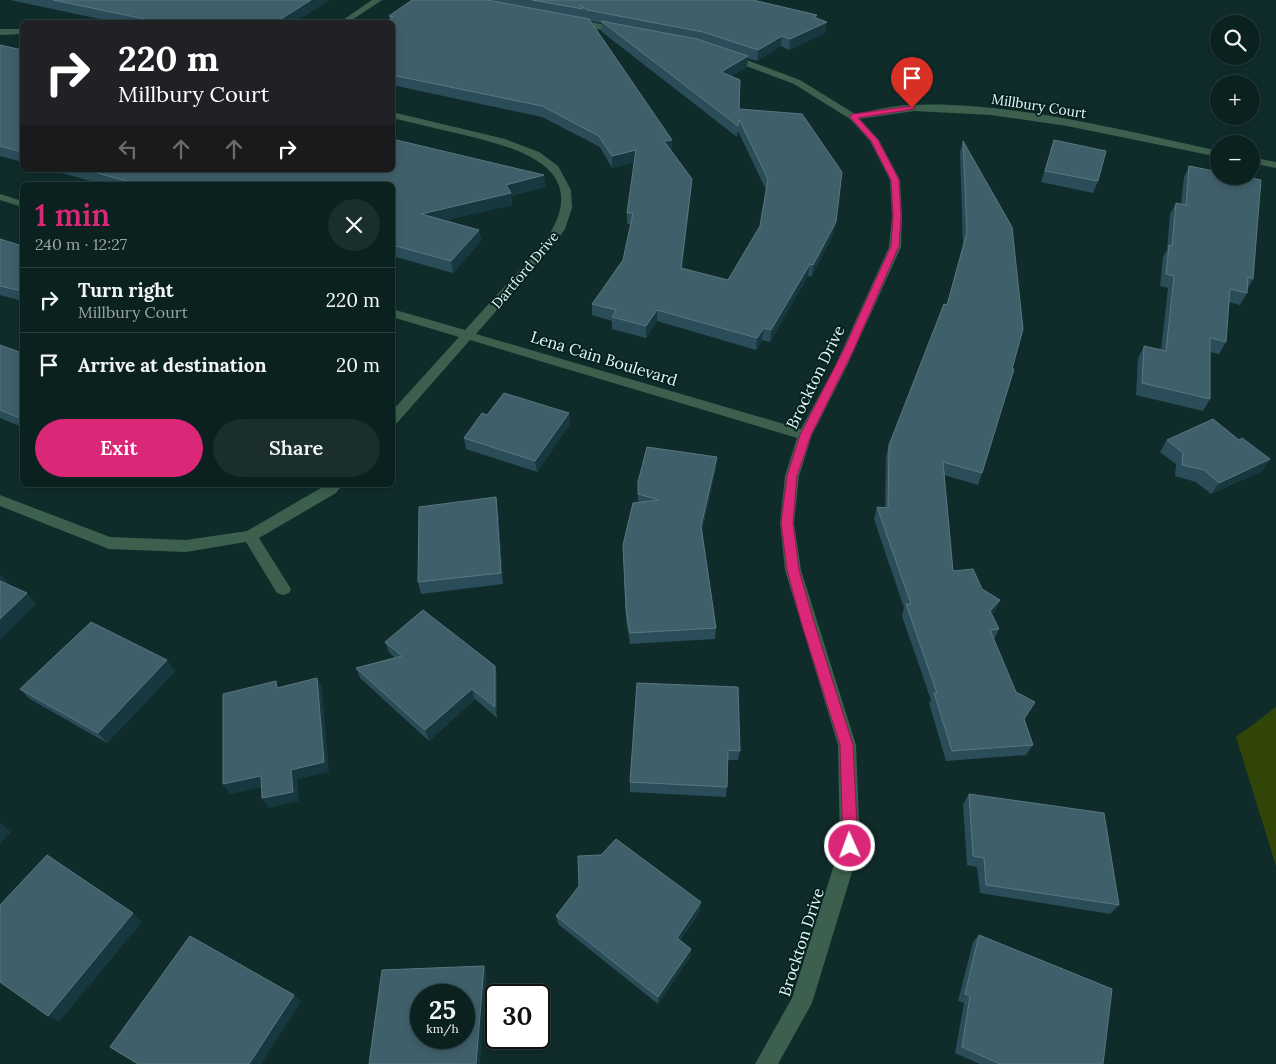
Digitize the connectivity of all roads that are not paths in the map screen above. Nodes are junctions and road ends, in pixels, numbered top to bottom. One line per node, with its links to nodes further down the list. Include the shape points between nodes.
1 (378, 0): 2 (street)
2 (347, 20)
3 (562, 20): 6 (street)
4 (0, 32): 5 (street)
5 (20, 32)
6 (630, 33)
7 (715, 51): 9 (street, Brockton Drive, via 797,82)
8 (395, 116): 16 (street, Dartford Drive, via 501,141 535,154 554,168 566,190 568,208 559,229)
9 (853, 116): 10 (street, Millbury Court, via 912,108 980,110 1039,117); 18 (street, Brockton Drive, via 874,140 895,180 895,246)
10 (1210, 152)
11 (1260, 162): 12 (street)
12 (1276, 165)
13 (0, 197): 14 (street)
14 (20, 203)
15 (395, 314): 16 (street, Lena Cain Boulevard)
16 (469, 335): 17 (street, Dartford Drive); 18 (street, Lena Cain Boulevard)
17 (395, 417)
18 (806, 435): 23 (street, Brockton Drive, via 792,476 787,523 793,570 846,745 850,846 802,1003)
19 (333, 487): 21 (street)
20 (0, 500): 21 (street, via 109,543 186,546)
21 (250, 536): 22 (street)
22 (283, 589)
23 (766, 1064)

